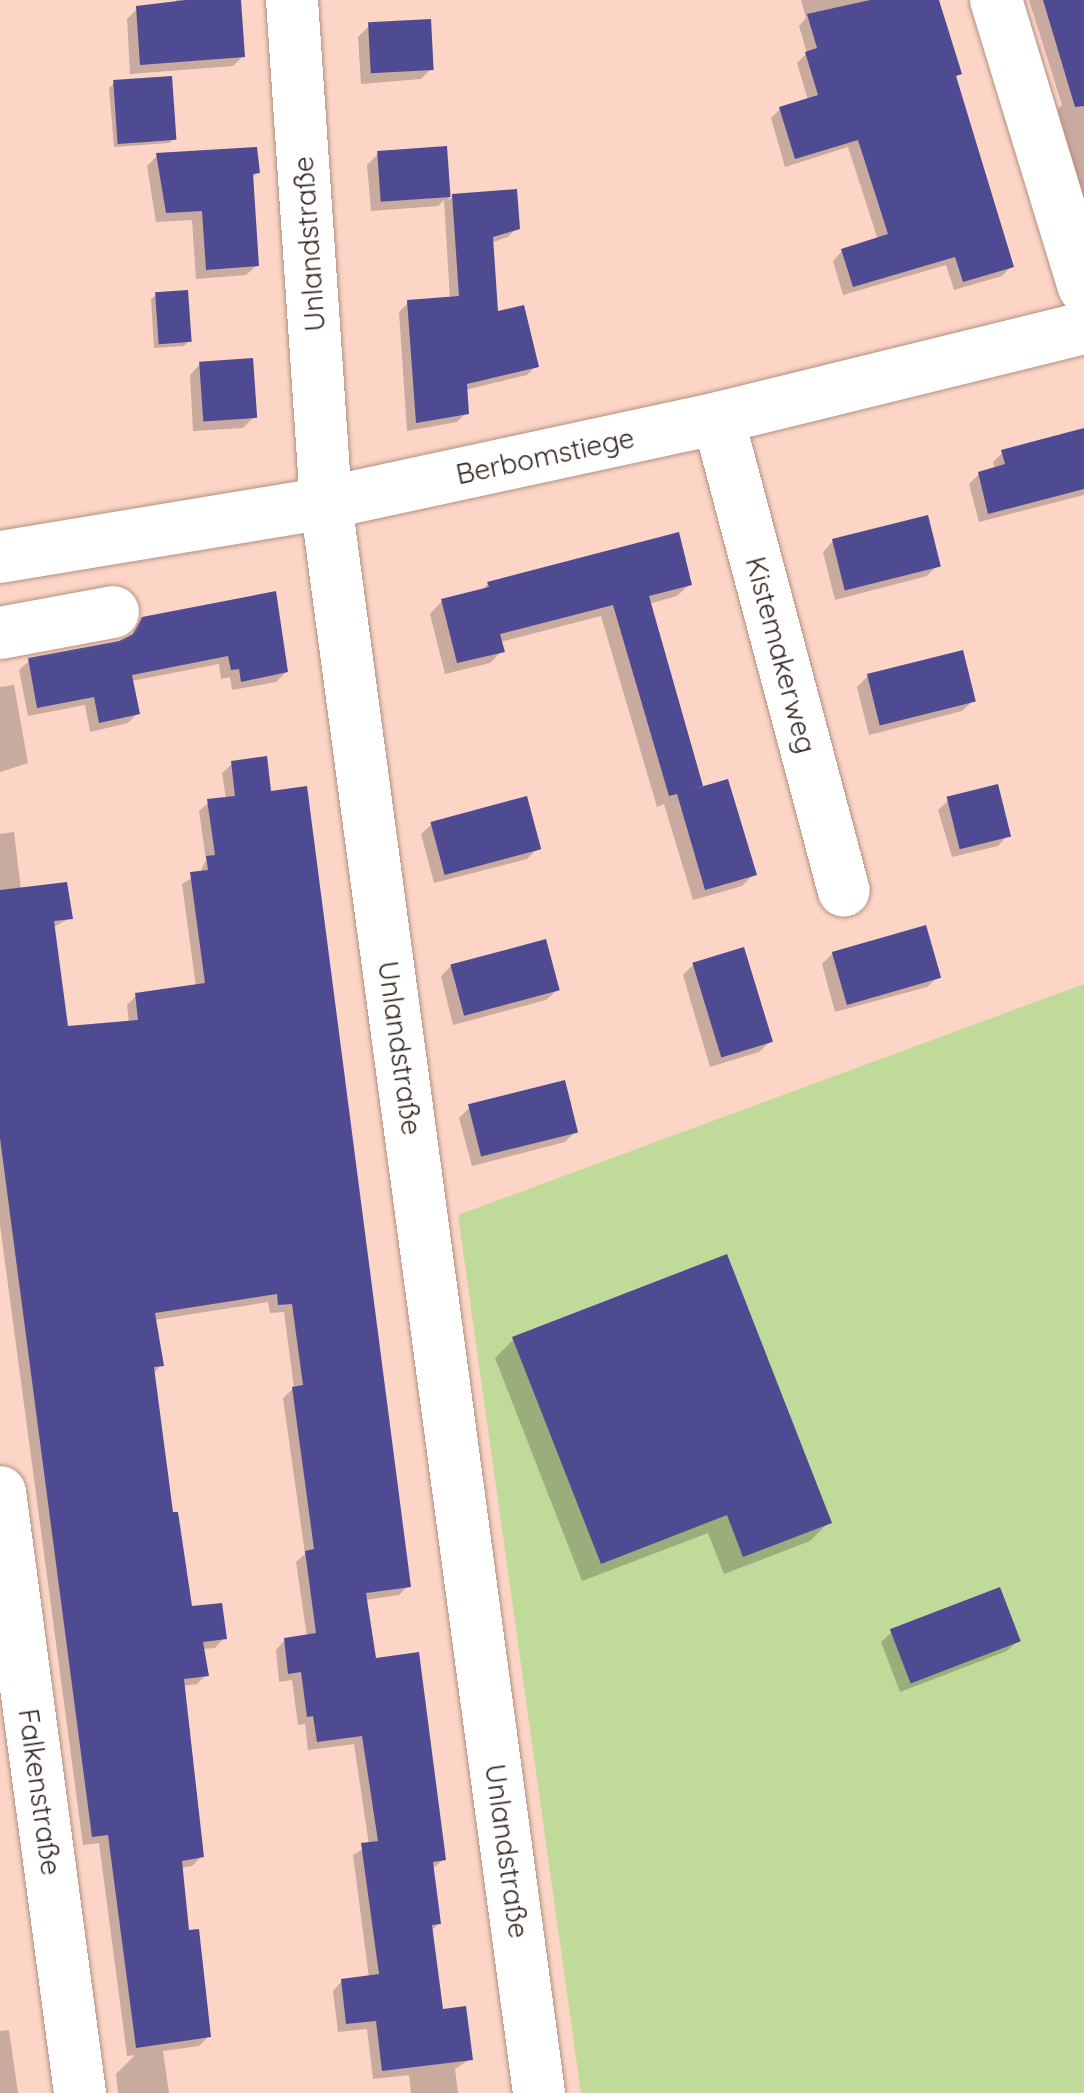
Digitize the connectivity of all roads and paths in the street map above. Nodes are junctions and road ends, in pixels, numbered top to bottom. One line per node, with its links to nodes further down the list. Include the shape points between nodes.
1 (292, 0): 6 (street, Unlandstraße)
2 (996, 0): 3 (street)
3 (1084, 286)
4 (1084, 328): 5 (street, Berbomstiege)
5 (718, 418): 6 (street, Berbomstiege); 10 (street, Kistemakerweg)
6 (326, 503): 7 (street, Berbomstiege); 13 (street, Unlandstraße)
7 (0, 557)
8 (114, 612): 9 (street)
9 (0, 634)
10 (844, 891)
11 (0, 1492): 12 (street, Falkenstraße)
12 (80, 2093)
13 (539, 2093)

